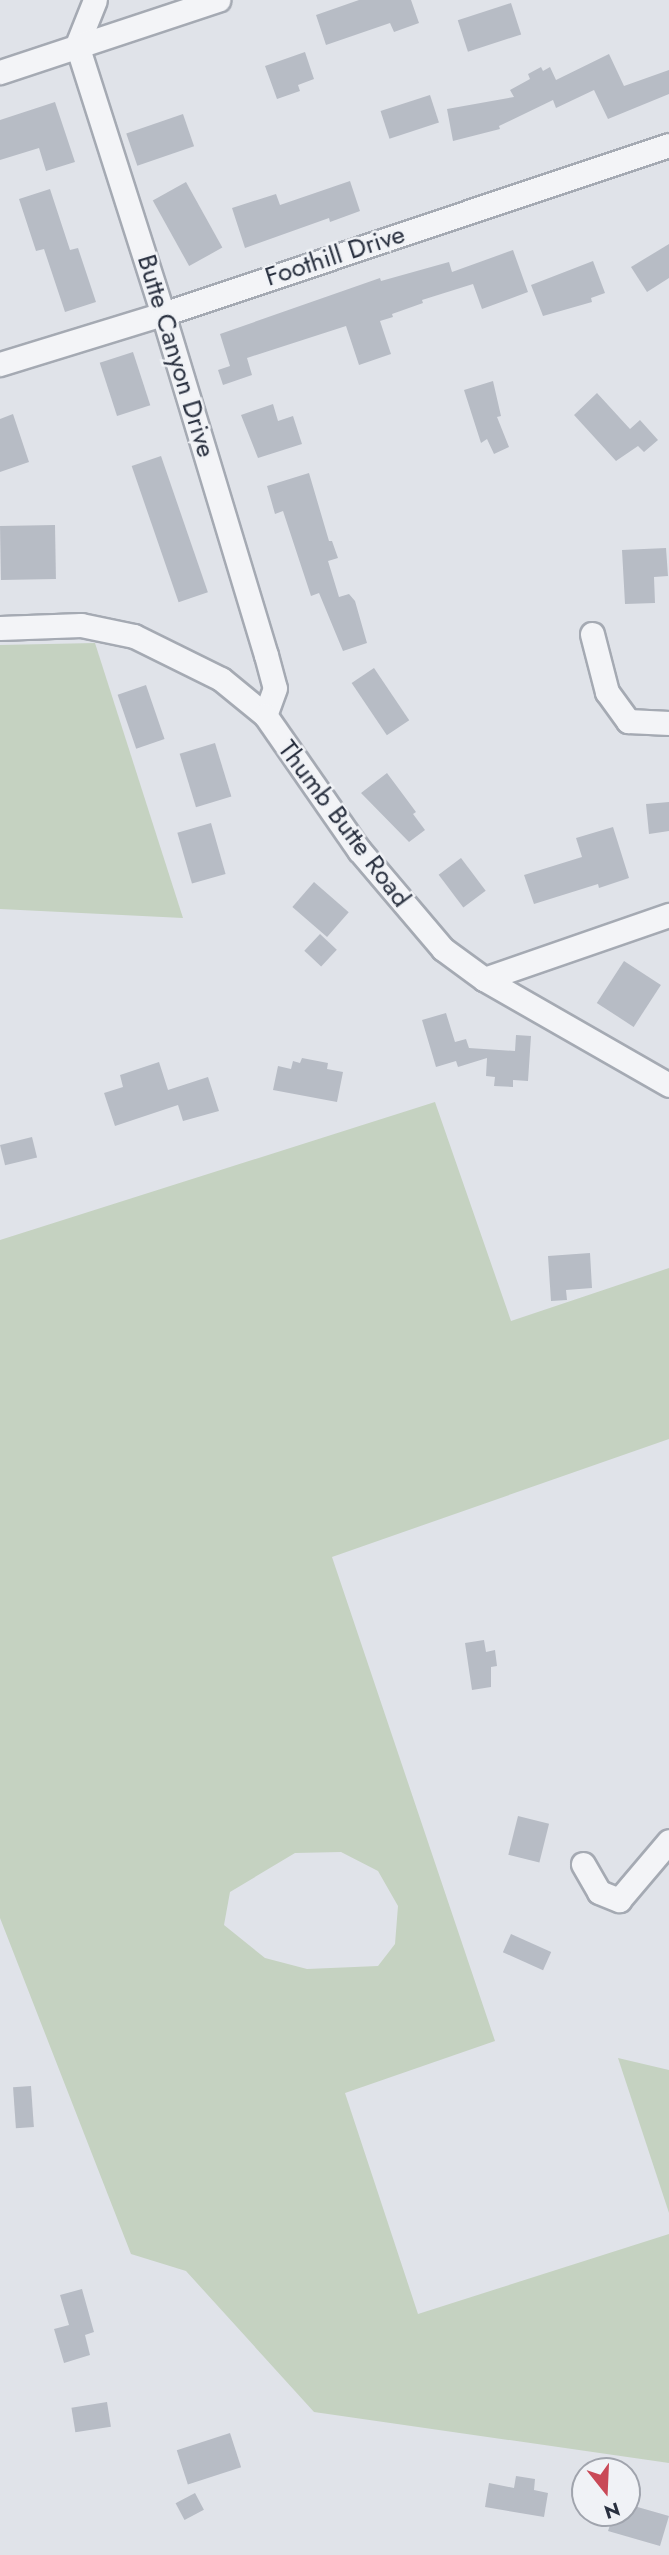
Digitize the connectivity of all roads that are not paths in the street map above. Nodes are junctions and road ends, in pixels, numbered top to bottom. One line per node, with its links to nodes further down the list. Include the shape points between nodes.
1 (95, 0): 3 (street)
2 (218, 0): 3 (street)
3 (77, 45): 4 (street); 6 (street, Butte Canyon Drive)
4 (0, 72)
5 (669, 145): 6 (street, Foothill Drive)
6 (163, 314): 7 (street, Foothill Drive); 10 (street, Butte Canyon Drive, via 267,655 275,688)
7 (0, 364)
8 (0, 628): 10 (street, Thumb Butte Road, via 80,625 134,636 221,679)
9 (592, 634): 11 (street, via 607,692 628,721)
10 (265, 715): 13 (street, Thumb Butte Road, via 400,902 443,949)
11 (669, 723)
12 (669, 915): 13 (street)
13 (484, 979): 14 (street, Thumb Butte Road)
14 (669, 1085)
15 (669, 1842): 16 (street, via 619,1900 599,1892)
16 (583, 1864)

